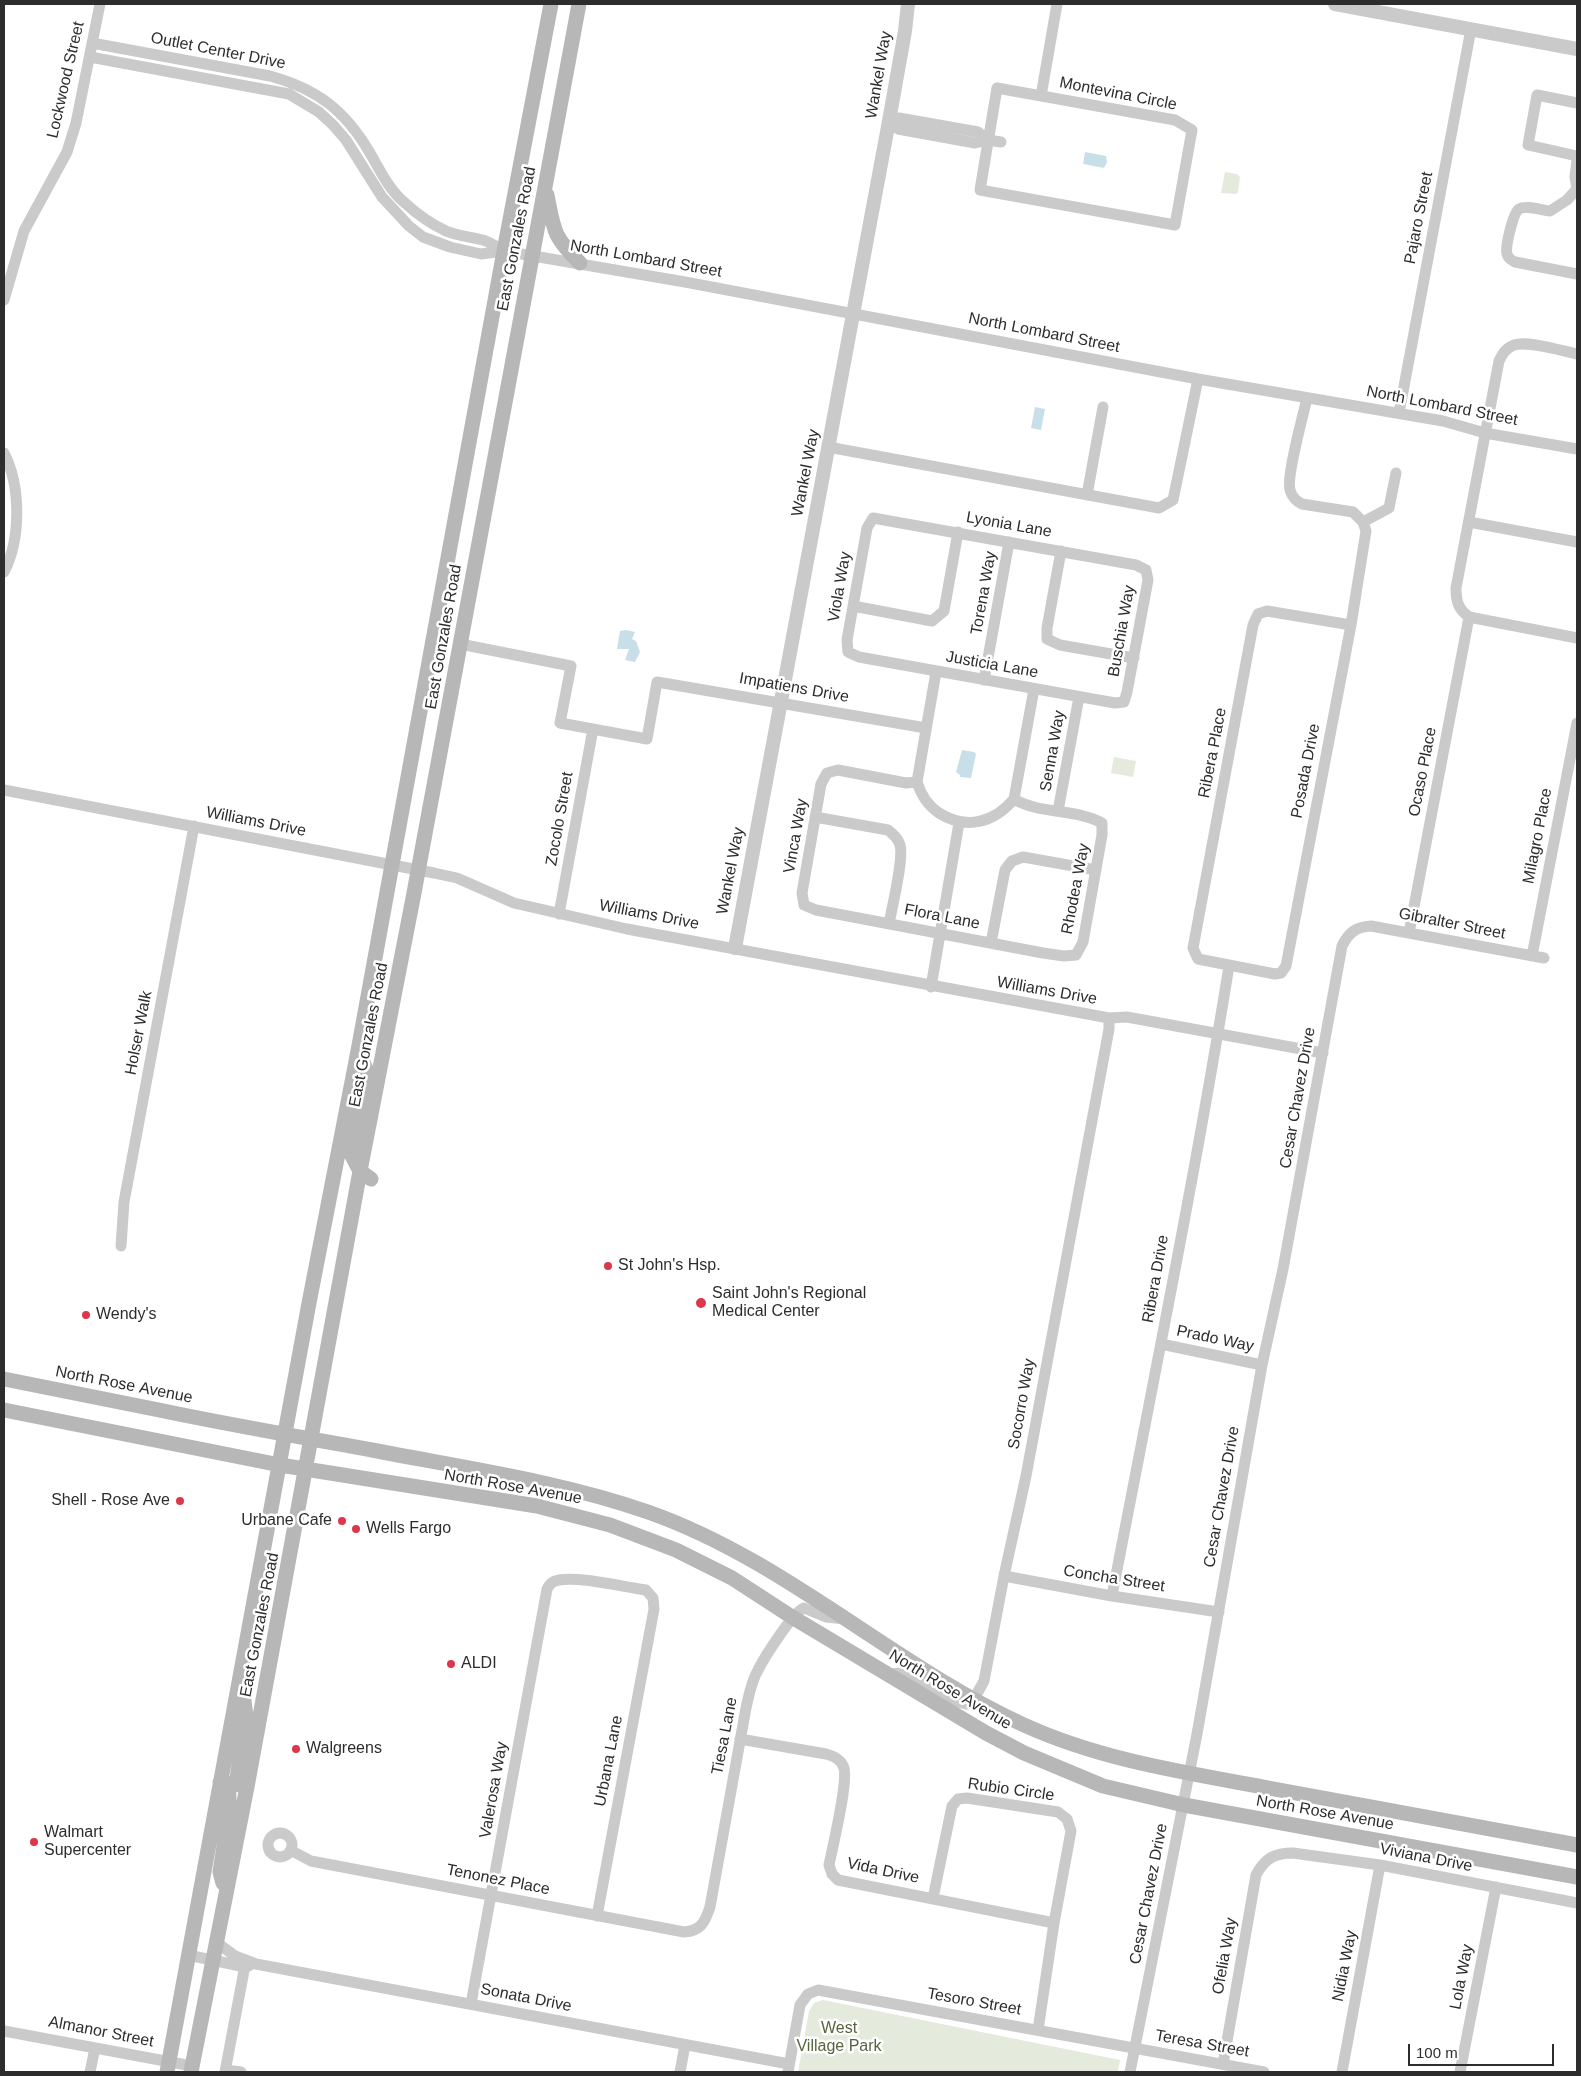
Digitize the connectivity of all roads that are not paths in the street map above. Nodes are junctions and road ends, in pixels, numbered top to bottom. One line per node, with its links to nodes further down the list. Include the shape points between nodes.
1 (100, 4): 8 (street, Lockwood Street)
2 (551, 4): 19 (main road, East Gonzales Road)
3 (579, 4): 17 (main road, East Gonzales Road)
4 (908, 4): 13 (street, Wankel Way)
5 (1057, 4): 11 (street)
6 (1335, 4): 7 (street)
7 (1471, 29): 9 (street); 29 (street, Pajaro Street)
8 (92, 43): 10 (street, Lockwood Street); 19 (street, Outlet Center Drive, via 270,76 298,85 344,116 403,202 447,231 485,241)
9 (1577, 49)
10 (90, 57): 19 (street, Outlet Center Drive, via 289,94 319,112 333,125 382,197 423,237 481,254); 23 (street, Lockwood Street, via 67,152 24,231)
11 (1041, 96): 14 (street, Montevina Circle, via 997,88); 14 (street, Montevina Circle, via 1175,120 1192,130 1175,225 980,190)
12 (1577, 103): 16 (street, via 1537,95 1528,145)
13 (889, 121): 14 (street, via 899,118 978,132); 24 (street, Wankel Way)
14 (988, 140): 15 (street)
15 (1001, 142)
16 (1577, 158): 18 (street)
17 (545, 185): 20 (main road, East Gonzales Road); 21 (main road, via 556,235)
18 (1577, 189): 22 (street, via 1550,211 1518,210 1513,216 1507,254 1515,262)
19 (504, 251): 20 (street, North Lombard Street); 68 (main road, East Gonzales Road)
20 (532, 255): 21 (street, North Lombard Street); 49 (main road, East Gonzales Road)
21 (580, 263): 24 (street, North Lombard Street)
22 (1577, 274)
23 (4, 300)
24 (853, 314): 26 (street, North Lombard Street); 31 (street, Wankel Way)
25 (1577, 354): 30 (street, via 1526,344 1511,346 1499,361)
26 (1198, 379): 27 (street, North Lombard Street); 35 (street, via 1173,500 1159,508)
27 (1307, 398): 29 (street, North Lombard Street); 36 (street, via 1290,477 1290,492 1302,504 1353,512)
28 (1103, 407): 35 (street)
29 (1398, 413): 30 (street, North Lombard Street)
30 (1485, 433): 32 (street, North Lombard Street); 37 (street)
31 (828, 446): 35 (street); 57 (street, Wankel Way)
32 (1577, 449)
33 (4, 453): 44 (street, via 11,473 16,513 11,553)
34 (1396, 473): 36 (street, via 1389,508)
35 (1087, 494)
36 (1363, 522): 47 (street, Posada Drive, via 1366,531)
37 (1469, 522): 41 (street); 46 (street, via 1456,588 1458,605)
38 (870, 523): 39 (street, Lyonia Lane, via 873,518); 45 (street, Viola Way)
39 (958, 532): 40 (street, Lyonia Lane); 45 (street, via 944,612 932,621)
40 (1009, 542): 42 (street, Lyonia Lane); 53 (street, Torena Way)
41 (1577, 542)
42 (1061, 551): 43 (street, Lyonia Lane); 51 (street, via 1047,639 1060,645)
43 (1143, 569): 51 (street, Buschia Way, via 1148,580)
44 (4, 572)
45 (853, 606): 50 (street, Viola Way, via 847,640 848,652)
46 (1469, 617): 48 (street); 75 (street, Ocaso Place)
47 (1351, 625): 82 (street, Posada Drive, via 1286,966 1281,973 1275,974); 82 (street, Ribera Place, via 1267,611 1258,614 1253,624 1193,948 1198,960)
48 (1577, 638)
49 (460, 644): 60 (street, via 571,666 560,723); 69 (main road, East Gonzales Road)
50 (853, 654): 52 (street, Justicia Lane)
51 (1134, 658): 56 (street, Buschia Way)
52 (936, 672): 53 (street, Justicia Lane); 59 (street)
53 (984, 680): 54 (street, Justicia Lane)
54 (1034, 689): 55 (street, Justicia Lane); 63 (street)
55 (1079, 697): 56 (street, Justicia Lane, via 1115,703); 64 (street, Senna Way)
56 (1124, 700)
57 (781, 702): 59 (street, Impatiens Drive); 60 (street, Impatiens Drive, via 657,682 647,739); 78 (street, Wankel Way)
58 (1577, 723): 80 (street, Milagro Place)
59 (926, 728): 61 (street)
60 (593, 729): 72 (street, Zocolo Street)
61 (918, 782): 65 (street, Vinca Way, via 906,783 838,770 828,773 821,784); 66 (street, via 920,794 932,808)
62 (4, 790): 67 (street, Williams Drive)
63 (1014, 799): 64 (street, via 1026,806); 66 (street, via 1007,808 990,818)
64 (1058, 811): 70 (street, Rhodea Way, via 1092,817 1102,823)
65 (816, 816): 71 (street, Vinca Way); 73 (street, via 888,830 896,837 901,846 900,862)
66 (959, 823): 76 (street)
67 (194, 826): 68 (street, Williams Drive); 89 (street, Holser Walk, via 125,1198)
68 (392, 865): 69 (street, Williams Drive); 86 (main road, East Gonzales Road)
69 (418, 870): 72 (street, Williams Drive, via 457,878 497,897); 88 (main road, East Gonzales Road)
70 (1096, 870): 77 (street, via 1023,857 1012,861 1005,870); 79 (street, Rhodea Way, via 1083,942)
71 (803, 902): 73 (street, Flora Lane, via 804,906 816,910)
72 (559, 914): 78 (street, Williams Drive)
73 (889, 924): 76 (street, Flora Lane)
74 (1354, 930): 75 (street, Gibralter Street, via 1372,926); 87 (street, Cesar Chavez Drive, via 1342,946)
75 (1409, 933): 80 (street, Gibralter Street)
76 (940, 934): 77 (street, Flora Lane); 83 (street)
77 (992, 943): 79 (street, Flora Lane, via 1064,956)
78 (735, 948): 83 (street, Williams Drive)
79 (1077, 954)
80 (1532, 956): 81 (street, Gibralter Street)
81 (1544, 958)
82 (1228, 966): 85 (street, Ribera Drive)
83 (931, 987): 84 (street, Williams Drive)
84 (1109, 1018): 85 (street, Williams Drive, via 1127,1018); 98 (street, Socorro Way, via 1026,1476)
85 (1218, 1034): 87 (street, Williams Drive); 90 (street, Ribera Drive)
86 (358, 1051): 88 (main road, via 366,1069 350,1152); 94 (main road, East Gonzales Road)
87 (1323, 1053): 91 (street, Cesar Chavez Drive)
88 (365, 1175): 95 (main road, East Gonzales Road)
89 (121, 1246)
90 (1161, 1344): 91 (street, Prado Way); 99 (street, Ribera Drive)
91 (1262, 1365): 100 (street, Cesar Chavez Drive)
92 (4, 1379): 94 (main road, North Rose Avenue)
93 (4, 1410): 96 (main road, North Rose Avenue)
94 (286, 1434): 95 (main road, North Rose Avenue); 96 (main road, East Gonzales Road)
95 (312, 1439): 97 (main road, East Gonzales Road); 103 (main road, North Rose Avenue, via 557,1486 649,1512 719,1542)
96 (280, 1465): 97 (main road, North Rose Avenue); 104 (main road, East Gonzales Road)
97 (306, 1468): 102 (main road, North Rose Avenue, via 537,1506 610,1525 676,1550 732,1578); 110 (main road, East Gonzales Road)
98 (1004, 1576): 99 (street, Concha Street); 106 (street, Socorro Way, via 984,1681)
99 (1112, 1596): 100 (street, Concha Street)
100 (1219, 1612): 108 (street, Cesar Chavez Drive)
101 (653, 1613): 119 (street, Valerosa Way, via 653,1598 646,1590 576,1580 558,1580 547,1589); 122 (street, Urbana Lane)
102 (792, 1617): 103 (street, via 804,1608 826,1617); 105 (main road, North Rose Avenue); 107 (street, Tiesa Lane, via 751,1687)
103 (845, 1619): 106 (main road, North Rose Avenue)
104 (240, 1673): 109 (main road, East Gonzales Road); 110 (main road, via 246,1716 237,1779 240,1785)
105 (889, 1674): 106 (street, via 902,1673 959,1703 966,1704); 111 (main road, North Rose Avenue, via 986,1733 1048,1763 1103,1786)
106 (974, 1699): 108 (main road, North Rose Avenue, via 1024,1725 1066,1741 1120,1759)
107 (740, 1739): 120 (street, Vida Drive, via 826,1754 841,1761 845,1779 829,1865 832,1874 838,1880); 124 (street, Tiesa Lane, via 710,1907)
108 (1190, 1773): 111 (street, Cesar Chavez Drive); 112 (main road, North Rose Avenue)
109 (220, 1782): 118 (main road, via 226,1783 230,1793 220,1872); 126 (main road, East Gonzales Road)
110 (247, 1787): 118 (main road, East Gonzales Road)
111 (1184, 1804): 116 (main road, North Rose Avenue); 134 (street, Cesar Chavez Drive)
112 (1577, 1844)
113 (292, 1851): 119 (street, Tenonez Place, via 312,1861)
114 (1270, 1858): 115 (street, Viviana Drive, via 1280,1853 1293,1853); 135 (street, Ofelia Way, via 1256,1875)
115 (1380, 1865): 117 (street, Viviana Drive); 145 (street, Nidia Way)
116 (1577, 1877)
117 (1496, 1888): 121 (street, Viviana Drive); 146 (street, Lola Way)
118 (226, 1894): 125 (main road, East Gonzales Road)
119 (492, 1896): 122 (street, Tenonez Place); 129 (street, Valerosa Way)
120 (934, 1898): 123 (street, Vida Drive); 123 (street, Rubio Circle, via 952,1806 958,1799 1058,1812 1067,1819 1072,1831)
121 (1577, 1903)
122 (597, 1916): 124 (street, Tenonez Place, via 684,1932)
123 (1054, 1923): 130 (street, Rubio Circle)
124 (700, 1927)
125 (216, 1942): 127 (main road, East Gonzales Road); 128 (street, Sonata Drive)
126 (188, 1955): 127 (street, Sonata Drive); 136 (main road, East Gonzales Road)
127 (213, 1960): 128 (street, Sonata Drive); 138 (main road, East Gonzales Road)
128 (249, 1964): 129 (street, Sonata Drive); 139 (street)
129 (471, 2004): 132 (street, Sonata Drive)
130 (1038, 2030): 134 (street, Tesoro Street); 137 (street, Tesoro Street, via 818,1990 808,1994 800,2005)
131 (4, 2031): 133 (street, Almanor Street)
132 (685, 2045): 137 (street, Sonata Drive); 142 (street)
133 (95, 2048): 136 (street, Almanor Street); 140 (street)
134 (1135, 2048): 135 (street, Teresa Street); 143 (street, Cesar Chavez Drive)
135 (1223, 2064): 144 (street, Teresa Street)
136 (168, 2067): 138 (street, Almanor Street)
137 (789, 2068)
138 (192, 2069)
139 (225, 2071): 141 (street)
140 (90, 2072)
141 (241, 2072)
142 (680, 2072)
143 (1130, 2072)
144 (1264, 2072)
145 (1342, 2072)
146 (1460, 2072)

